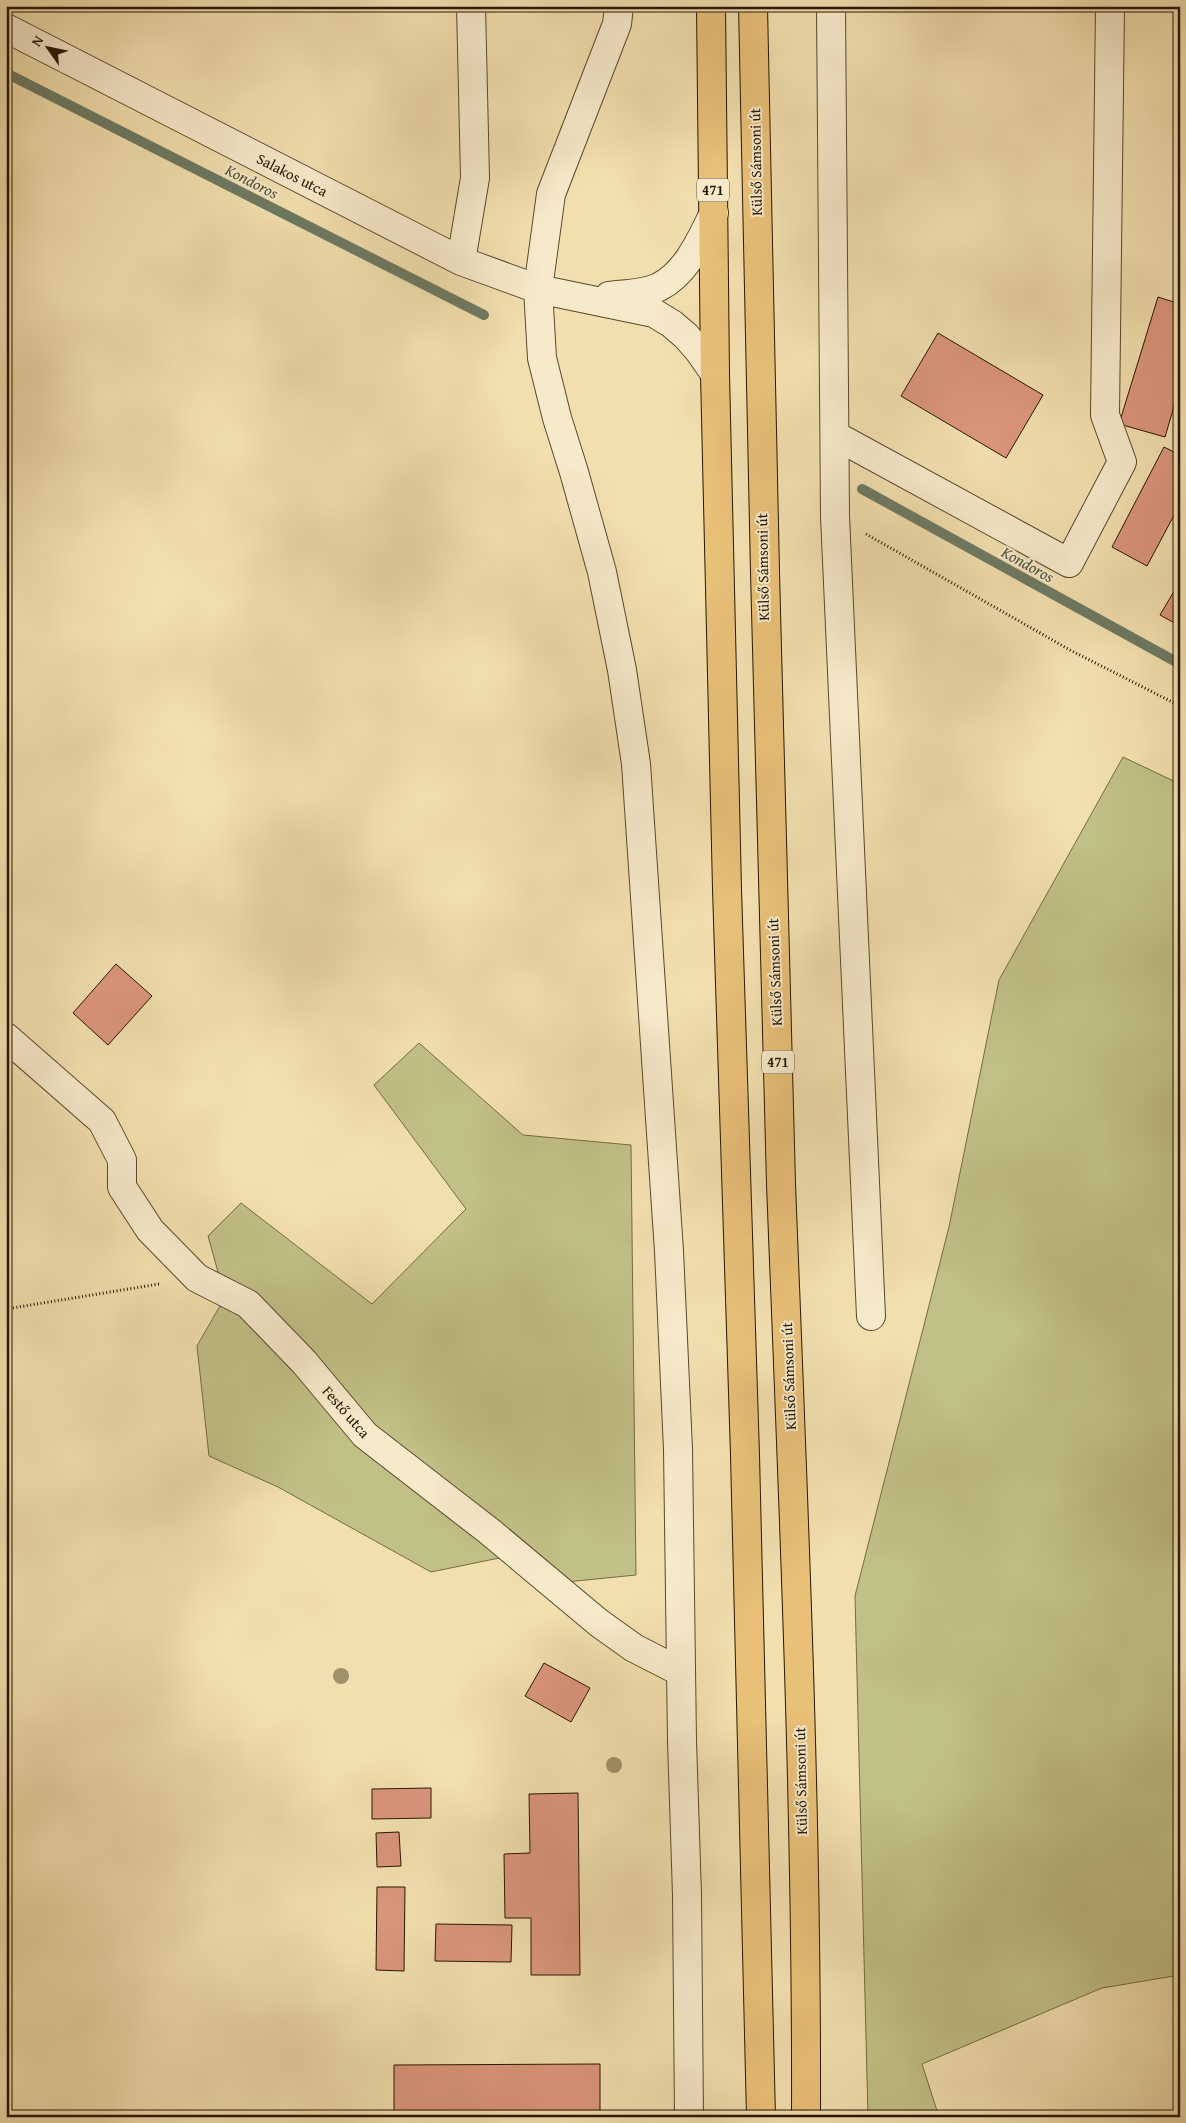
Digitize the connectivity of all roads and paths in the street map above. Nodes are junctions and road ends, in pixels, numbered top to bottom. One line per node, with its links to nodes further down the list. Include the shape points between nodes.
1 (471, 6): 9 (street, via 475,178)
2 (619, 6): 10 (street, via 617,24 550,194)
3 (710, 6): 8 (main road, 471)
4 (753, 6): 23 (main road, Külső Sámsoni út / 471, via 766,700 799,1684)
5 (831, 6): 13 (street)
6 (1110, 6): 13 (street, via 1105,415 1122,462 1070,563)
7 (6, 28): 9 (street, Salakos utca)
8 (714, 212): 11 (street, Salakos utca, via 698,245 676,274 659,287 638,293); 12 (main road, 471)
9 (460, 261): 10 (street, Salakos utca)
10 (538, 289): 11 (street, Salakos utca); 20 (street, via 542,358 602,572 622,670 636,764 671,1301 678,1449)
11 (588, 298): 12 (street, Salakos utca, via 654,313 686,336)
12 (715, 374): 22 (main road, 471, via 726,889)
13 (836, 436): 14 (street)
14 (835, 516): 15 (path, via 1070,650); 19 (street)
15 (1180, 706)
16 (6, 1037): 17 (street, Festő utca, via 102,1121 122,1160 122,1187 150,1230)
17 (197, 1278): 18 (path); 20 (street, Festő utca, via 248,1304 304,1362 365,1436 489,1530 599,1623 634,1648)
18 (6, 1309)
19 (871, 1316)
20 (681, 1672): 21 (street)
21 (689, 2117)
22 (762, 2117)
23 (806, 2117)

